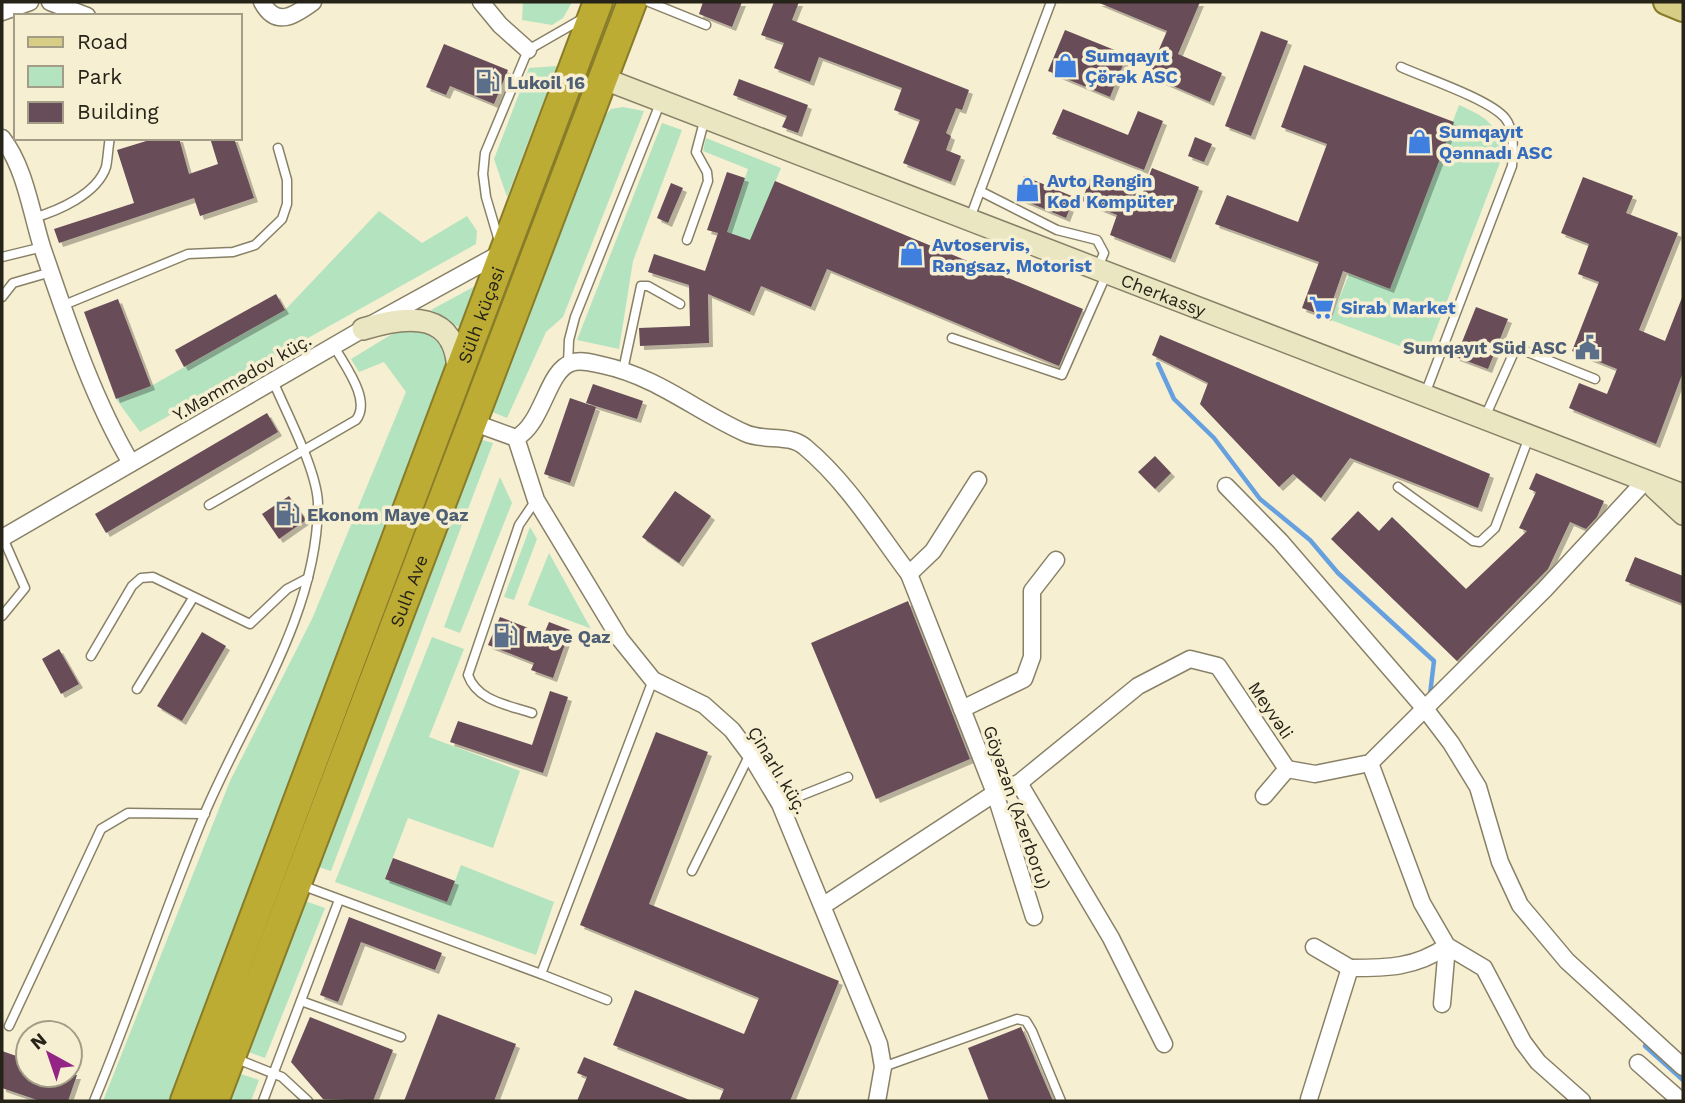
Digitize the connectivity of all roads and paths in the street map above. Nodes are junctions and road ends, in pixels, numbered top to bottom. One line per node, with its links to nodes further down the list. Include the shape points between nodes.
1 (30, 2): 12 (street)
2 (50, 2): 13 (street)
3 (262, 2): 4 (street, via 277,18)
4 (313, 2)
5 (481, 2): 15 (street)
6 (632, 2): 17 (highway, Sulh Ave)
7 (649, 2): 14 (lane)
8 (1051, 2): 23 (lane)
9 (1666, 2): 11 (main road)
10 (596, 7): 15 (lane); 29 (highway)
11 (1683, 9)
12 (2, 12)
13 (82, 14)
14 (706, 25)
15 (528, 50): 29 (lane, via 485,153 486,197)
16 (1401, 67): 44 (lane, via 1488,105 1506,118 1513,146 1513,166)
17 (602, 78): 18 (street, Cherkassy); 26 (highway, Sulh Ave)
18 (661, 101): 19 (street, Cherkassy); 39 (lane, via 575,317)
19 (705, 118): 25 (street, Cherkassy); 27 (lane, via 696,152 708,181)
20 (2, 138): 24 (street, via 17,165)
21 (110, 140): 24 (lane, via 106,167 89,190)
22 (278, 148): 35 (lane, via 287,180 287,204 282,219 255,245 233,252 188,254)
23 (980, 191): 25 (lane); 32 (lane, via 1057,230 1097,240 1104,253)
24 (33, 218): 28 (street)
25 (969, 220): 32 (street, Cherkassy)
26 (543, 233): 29 (street); 46 (highway, Sulh Ave)
27 (687, 240)
28 (43, 247): 30 (lane); 31 (street)
29 (503, 252): 36 (street, Y.Məmmədov küç.); 41 (highway, Sülh küçəsi)
30 (2, 257)
31 (51, 272): 33 (lane, via 13,283); 35 (street)
32 (1102, 272): 37 (lane, via 1062,375); 44 (street, Cherkassy)
33 (2, 297)
34 (680, 303): 40 (lane, via 641,286)
35 (64, 306): 50 (street, via 106,419)
36 (363, 329): 38 (street, Y.Məmmədov küç.); 41 (street, via 410,318 437,326 458,354)
37 (952, 338)
38 (334, 346): 43 (street, Y.Məmmədov küç.); 49 (lane, via 361,398 361,414)
39 (568, 364): 40 (street, Göyəzən (Azerboru), via 582,361); 48 (street, via 526,433)
40 (623, 370): 61 (street, Göyəzən (Azerboru), via 653,380 757,439 803,444 840,480)
41 (458, 377): 102 (highway, Sulh Ave)
42 (1595, 379): 45 (lane, via 1520,349 1514,352)
43 (273, 381): 49 (lane); 50 (street, Y.Məmmədov küç.)
44 (1425, 394): 45 (street, Cherkassy)
45 (1485, 417): 47 (street, Cherkassy)
46 (472, 422): 48 (street); 81 (highway, Sulh Ave)
47 (1530, 435): 52 (street, Cherkassy); 54 (lane, via 1495,528 1480,542)
48 (516, 438): 56 (street, Çinarlı küç.)
49 (303, 451): 57 (lane); 62 (lane, via 318,506)
50 (131, 463): 59 (street, Y.Məmmədov küç.)
51 (978, 480): 61 (street, via 933,551)
52 (1646, 480): 55 (street, Cherkassy); 58 (street, Cherkassy); 69 (street)
53 (1226, 486): 69 (street, via 1280,541)
54 (1398, 487)
55 (1683, 495)
56 (536, 500): 66 (street, Çinarlı küç., via 620,639); 70 (lane, via 519,525 468,675 472,687 484,697)
57 (209, 505)
58 (1683, 514)
59 (2, 537): 64 (lane, via 25,588)
60 (1056, 561): 68 (street, Göyəzən (Azerboru), via 1032,591 1032,657 1024,679)
61 (909, 574): 68 (street, Göyəzən (Azerboru))
62 (308, 578): 63 (lane, via 287,589 250,624); 79 (lane, via 301,608)
63 (193, 598): 65 (lane, via 152,577 141,578); 67 (lane)
64 (2, 616)
65 (91, 656)
66 (653, 680): 71 (street, Çinarlı küç., via 704,705); 88 (lane)
67 (136, 689)
68 (962, 709): 76 (street, Göyəzən (Azerboru))
69 (1426, 710): 72 (street); 98 (street, via 1478,787 1500,862 1520,905 1567,961)
70 (533, 713)
71 (750, 754): 78 (street, Çinarlı küç.); 80 (lane)
72 (1370, 764): 73 (street, via 1315,774); 85 (street, via 1422,903)
73 (1287, 769): 75 (street, Meyvəli, via 1218,666 1190,659 1138,686); 77 (street)
74 (848, 777): 78 (lane)
75 (1019, 783): 76 (street, Meyvəli); 94 (street, via 1111,939)
76 (995, 793): 83 (street, Meyvəli); 84 (street, Göyəzən (Azerboru))
77 (1264, 796)
78 (780, 804): 83 (street, Çinarlı küç.)
79 (205, 814): 92 (lane, via 128,813 101,829); 101 (lane)
80 (692, 872)
81 (296, 883): 82 (lane); 95 (highway, Sulh Ave)
82 (339, 900): 88 (lane); 90 (lane)
83 (824, 905): 97 (street, Çinarlı küç., via 879,1044)
84 (1034, 917)
85 (1447, 946): 87 (street, via 1426,961 1396,968); 91 (street); 108 (street, via 1484,968 1523,1042 1538,1062)
86 (1314, 947): 87 (street)
87 (1350, 968): 100 (street)
88 (541, 974): 89 (lane)
89 (607, 1000)
90 (301, 1001): 93 (lane); 99 (lane)
91 (1442, 1004)
92 (9, 1026)
93 (401, 1037)
94 (1164, 1044)
95 (230, 1057): 99 (lane); 103 (highway, Sulh Ave)
96 (1638, 1063): 109 (street)
97 (883, 1067): 106 (street, Çinarlı küç.); 107 (lane, via 1017,1019 1026,1021)
98 (1683, 1067)
99 (273, 1073): 104 (lane); 105 (lane)
100 (1309, 1099)
101 (94, 1101)
102 (185, 1101)
103 (214, 1101)
104 (263, 1101)
105 (308, 1101)
106 (877, 1101)
107 (1060, 1101)
108 (1582, 1101)
109 (1681, 1101)

